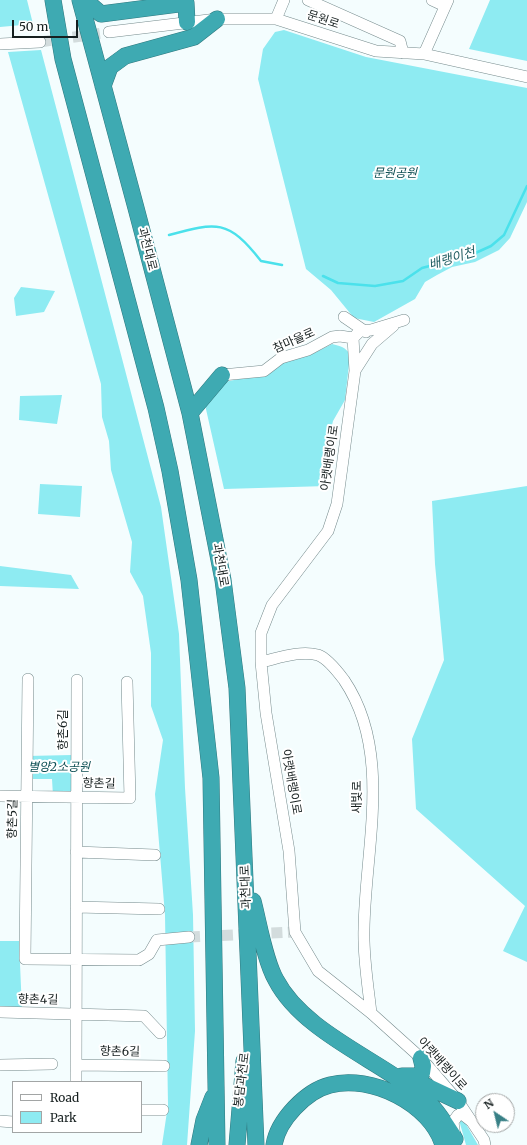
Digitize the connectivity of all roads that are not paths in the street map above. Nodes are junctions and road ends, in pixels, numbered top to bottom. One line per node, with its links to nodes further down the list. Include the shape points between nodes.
1 (53, 0): 51 (highway, via 63,59 156,408 189,580 211,778)
2 (80, 0): 18 (highway, 과천대로)
3 (85, 0): 7 (highway, via 101,14)
4 (284, 0): 10 (street)
5 (308, 0): 15 (street, via 400,41)
6 (432, 0): 8 (street)
7 (184, 1): 11 (highway)
8 (447, 3): 16 (street)
9 (217, 19): 10 (street, 문원로); 11 (street, 문원로); 18 (highway, via 194,38 125,56 110,67)
10 (276, 19): 15 (street, 문원로, via 376,51)
11 (187, 22): 12 (street, 문원로)
12 (109, 32)
13 (40, 42): 14 (street)
14 (0, 44)
15 (403, 53): 16 (street, 문원로)
16 (424, 54): 17 (street, 문원로)
17 (527, 76)
18 (103, 86): 24 (highway, 과천대로)
19 (365, 331): 20 (street, via 358,332); 20 (street, via 344,317); 21 (street, via 372,337); 21 (street, via 404,320)
20 (353, 340): 21 (street, via 362,351); 22 (street); 23 (street, 참마을로, via 340,336 332,337 308,350 281,358 264,371)
21 (370, 347): 22 (street)
22 (355, 371): 25 (street, 아랫배랭이로, via 337,504 328,531 272,605 261,633)
23 (222, 375): 24 (highway)
24 (190, 413): 34 (highway, 과천대로, via 223,580 237,688)
25 (261, 662): 41 (street, 아랫배랭이로, via 266,713 290,851 294,932 318,970); 41 (street, 새빛로, via 299,653 319,656 338,672 351,692 362,717 369,745 372,776 364,929)
26 (28, 679): 30 (street, 향촌5길)
27 (77, 680): 31 (street, 향촌6길)
28 (127, 682): 31 (street, 향촌길, via 130,798)
29 (0, 796): 30 (street, 향촌길)
30 (26, 796): 31 (street, 향촌길); 38 (street, 향촌5길, via 25,960)
31 (76, 797): 32 (street, 향촌6길)
32 (76, 852): 33 (street); 35 (street, 향촌6길)
33 (155, 855)
34 (246, 875): 42 (highway, 과천대로); 49 (highway, via 276,980 293,1005 321,1028)
35 (76, 907): 36 (street); 38 (street, 향촌6길)
36 (159, 909)
37 (189, 937): 38 (street, via 157,940 149,954 139,960)
38 (76, 959): 40 (street, 향촌6길)
39 (0, 1012): 40 (street, 향촌4길)
40 (76, 1013): 43 (street, via 144,1016); 47 (street, 향촌6길)
41 (371, 1013): 44 (street, 아랫배랭이로)
42 (250, 1016): 61 (highway, 봉담과천로); 62 (highway, 과천대로)
43 (160, 1033)
44 (421, 1058): 49 (highway, via 422,1073 417,1076); 52 (street, 아랫배랭이로)
45 (0, 1064): 46 (street)
46 (52, 1064)
47 (76, 1065): 48 (street, 향촌6길); 50 (street, 향촌6길)
48 (164, 1066)
49 (395, 1077): 52 (highway, via 424,1085); 58 (highway, via 418,1093 440,1114)
50 (76, 1081)
51 (216, 1090): 59 (highway, via 204,1120); 60 (highway)
52 (458, 1101): 56 (street, 아랫배랭이로)
53 (142, 1110): 54 (street)
54 (163, 1110)
55 (0, 1121): 57 (street)
56 (472, 1121): 58 (street, via 462,1114 458,1115 453,1122); 64 (street, 아랫배랭이로)
57 (12, 1122)
58 (452, 1143): 63 (highway, via 412,1104 396,1094 378,1087 354,1084 330,1085 305,1099 290,1111)
59 (199, 1145)
60 (217, 1145)
61 (237, 1145)
62 (256, 1145)
63 (274, 1145)
64 (485, 1145)

